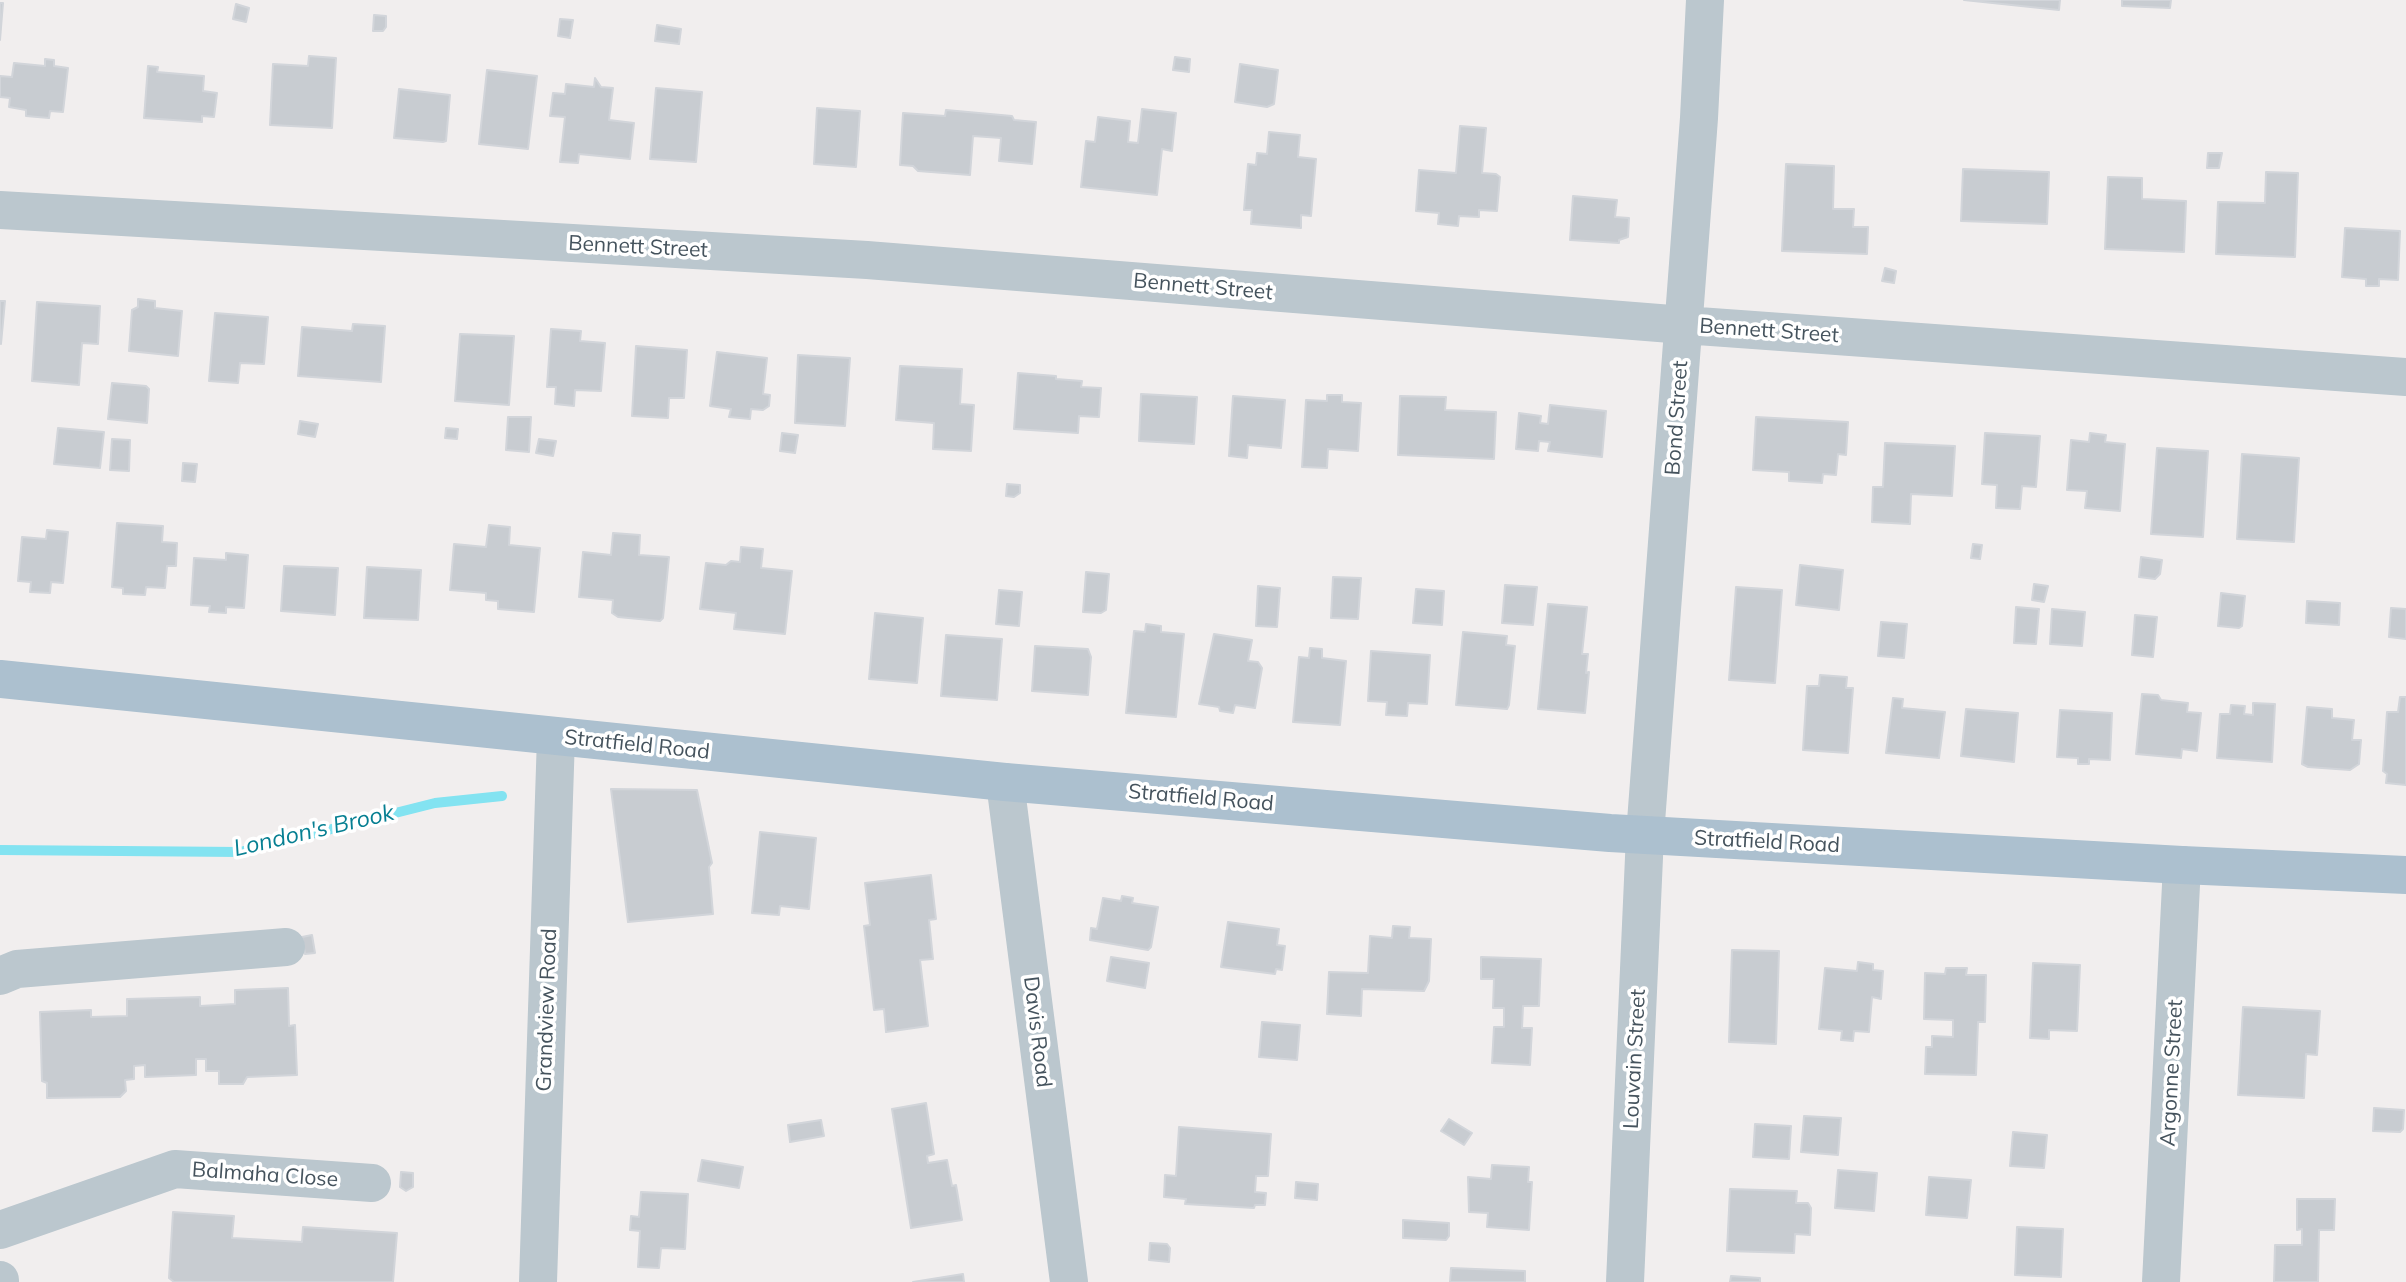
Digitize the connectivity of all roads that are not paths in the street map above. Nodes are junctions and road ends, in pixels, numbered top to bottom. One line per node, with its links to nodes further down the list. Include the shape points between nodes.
1 (1705, 0): 3 (street, Bond Street)
2 (0, 210): 3 (street, Bennett Street, via 867,260)
3 (1684, 325): 4 (street, Bennett Street); 8 (street, Bond Street)
4 (2406, 377)
5 (0, 679): 6 (main road, Stratfield Road)
6 (556, 737): 7 (main road, Stratfield Road); 15 (street, Grandview Road)
7 (1005, 782): 8 (main road, Stratfield Road); 16 (street, Davis Road)
8 (1645, 835): 9 (main road, Stratfield Road); 17 (street, Louvain Street)
9 (2182, 865): 10 (main road, Stratfield Road); 18 (street, Argonne Street)
10 (2406, 875)
11 (286, 947): 12 (street, via 17,969)
12 (0, 976)
13 (372, 1183): 14 (street, Balmaha Close, via 175,1169)
14 (0, 1230)
15 (537, 1282)
16 (1069, 1282)
17 (1625, 1282)
18 (2161, 1282)

